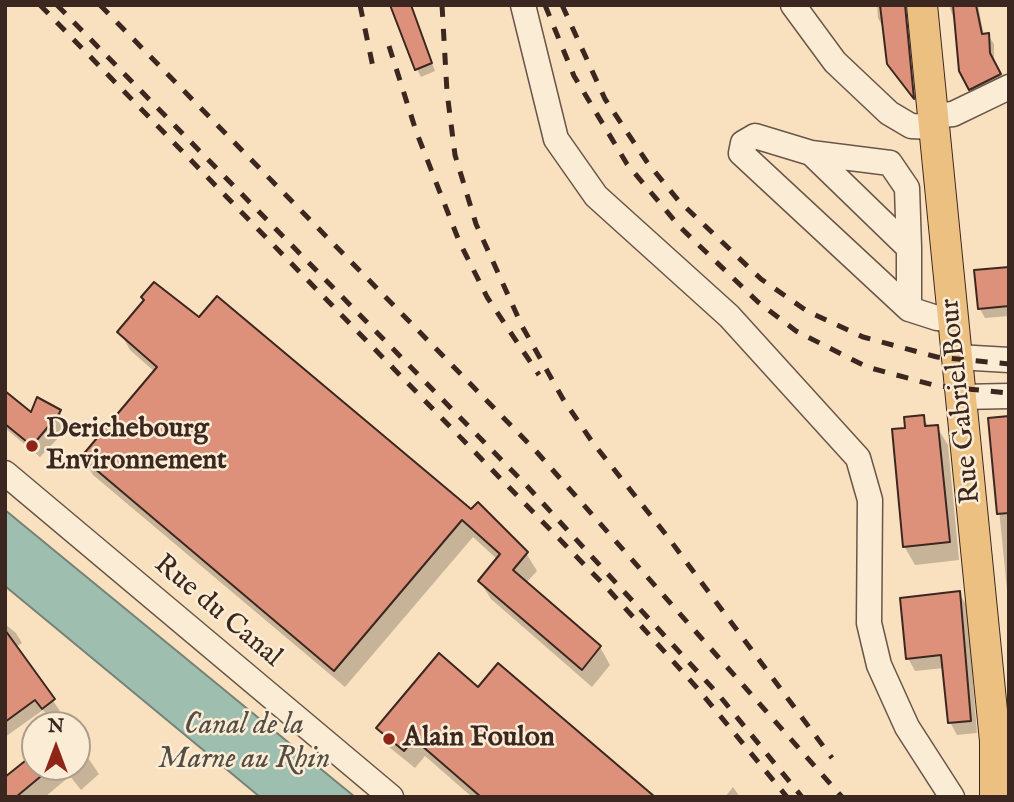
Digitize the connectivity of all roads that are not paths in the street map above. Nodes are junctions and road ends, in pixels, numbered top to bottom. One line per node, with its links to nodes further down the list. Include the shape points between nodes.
1 (523, 5): 16 (street, via 556,139 596,196 729,316 858,458 870,500 869,623 879,665 906,727)
2 (793, 5): 5 (street, via 835,62 889,113 911,126)
3 (922, 5): 5 (main road, Rue Gabriel Bour)
4 (1009, 87): 5 (street)
5 (933, 122): 9 (main road, Rue Gabriel Bour)
6 (811, 153): 7 (street); 7 (street, via 890,163 907,188); 8 (street, via 755,136 743,143 741,153)
7 (909, 248): 8 (street)
8 (909, 309): 9 (street)
9 (953, 318): 10 (main road, Rue Gabriel Bour)
10 (957, 357): 11 (street); 13 (main road, Rue Gabriel Bour)
11 (1009, 360)
12 (1009, 396): 13 (street)
13 (961, 397): 17 (main road, Rue Gabriel Bour, via 995,741)
14 (5, 473): 15 (street, Rue du Canal)
15 (391, 797)
16 (951, 797)
17 (996, 797)

